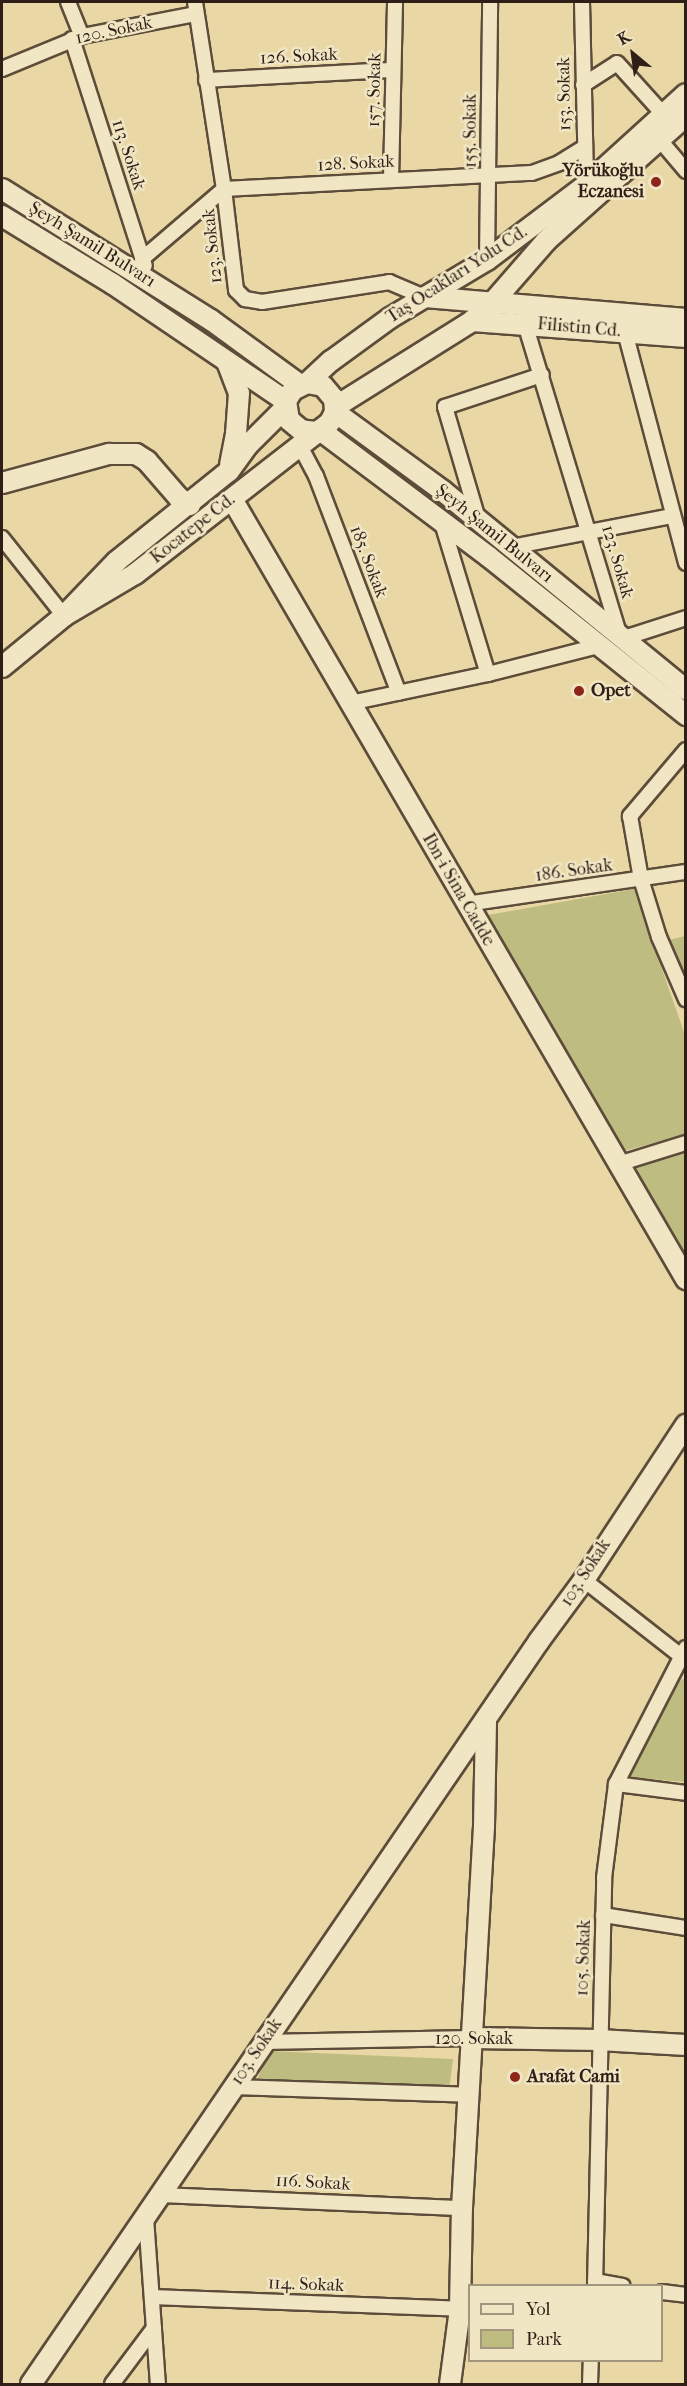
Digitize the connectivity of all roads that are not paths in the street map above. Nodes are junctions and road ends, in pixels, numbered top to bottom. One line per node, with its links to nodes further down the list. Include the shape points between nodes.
1 (68, 2): 6 (street, 113. Sokak)
2 (395, 2): 8 (street, 157. Sokak)
3 (490, 2): 17 (street, 155. Sokak)
4 (582, 2): 10 (street, 153. Sokak)
5 (195, 8): 6 (street, 120. Sokak); 9 (street, 123. Sokak)
6 (77, 38): 7 (street, 120. Sokak); 23 (street, 113. Sokak)
7 (2, 69)
8 (393, 70): 9 (street, 126. Sokak); 18 (street, 157. Sokak)
9 (206, 80): 21 (street, 123. Sokak)
10 (583, 85): 12 (street, via 617,63); 15 (street, 153. Sokak)
11 (686, 94): 12 (main road, Taş Ocakları Yolu Cd.)
12 (663, 115): 19 (main road, Taş Ocakları Yolu Cd.)
13 (686, 116): 14 (main road, Taş Ocakları Yolu Cd.)
14 (659, 139): 16 (street); 27 (main road, Taş Ocakları Yolu Cd., via 546,241)
15 (585, 147): 17 (street, 128. Sokak, via 540,170); 19 (street, 153. Sokak)
16 (686, 171)
17 (489, 176): 18 (street, 128. Sokak); 24 (street, 155. Sokak)
18 (392, 180): 21 (street, 128. Sokak)
19 (586, 185): 24 (main road, Taş Ocakları Yolu Cd.)
20 (2, 189): 25 (main road, Şeyh Şamil Bulvarı)
21 (224, 189): 23 (street); 26 (street, 123. Sokak, via 236,290 245,299 262,303 289,300 389,282)
22 (2, 216): 33 (main road, Şeyh Şamil Bulvarı, via 113,284)
23 (142, 260): 25 (street, 113. Sokak)
24 (487, 260): 26 (main road, Taş Ocakları Yolu Cd.)
25 (149, 280): 35 (main road, Şeyh Şamil Bulvarı)
26 (425, 297): 27 (main road, Filistin Cd.); 35 (main road, Taş Ocakları Yolu Cd.)
27 (493, 302): 28 (main road, Filistin Cd.); 29 (main road, Taş Ocakları Yolu Cd.)
28 (686, 319)
29 (472, 321): 30 (main road, Filistin Cd.); 37 (main road, Taş Ocakları Yolu Cd.)
30 (525, 324): 31 (main road, Filistin Cd.); 34 (street, 123. Sokak)
31 (625, 332): 32 (main road, Filistin Cd.); 44 (street)
32 (686, 337)
33 (227, 362): 36 (main road, Şeyh Şamil Bulvarı); 40 (main road, via 239,393)
34 (543, 375): 45 (street, via 445,407); 47 (street, 123. Sokak)
35 (303, 384): 36 (main road); 37 (main road, Şeyh Şamil Bulvarı, via 323,386 334,399)
36 (286, 404): 38 (main road, Şeyh Şamil Bulvarı, via 294,426); 40 (main road, Kocatepe Cd.)
37 (335, 410): 38 (main road, via 330,422); 45 (main road, Şeyh Şamil Bulvarı)
38 (318, 431): 39 (main road, Kocatepe Cd.); 46 (main road, Şeyh Şamil Bulvarı)
39 (300, 446): 42 (main road, Kocatepe Cd.); 58 (street, 185. Sokak)
40 (229, 471): 43 (main road, Kocatepe Cd.)
41 (2, 483): 43 (main road, via 109,454 136,454)
42 (232, 499): 51 (main road, Kocatepe Cd., via 135,574); 59 (main road, Ibn-i Sina Cadde)
43 (190, 505): 51 (main road, Kocatepe Cd., via 117,561)
44 (672, 516): 47 (street); 50 (street)
45 (478, 520): 49 (main road, Şeyh Şamil Bulvarı)
46 (442, 523): 54 (main road, Şeyh Şamil Bulvarı); 56 (street)
47 (589, 531): 49 (street); 53 (street, 123. Sokak)
48 (2, 538): 51 (street)
49 (510, 547): 53 (main road, Şeyh Şamil Bulvarı)
50 (686, 563)
51 (64, 616): 55 (main road, Kocatepe Cd.)
52 (686, 618): 53 (street)
53 (621, 639): 57 (main road, Şeyh Şamil Bulvarı)
54 (598, 646): 56 (street); 60 (main road, Şeyh Şamil Bulvarı)
55 (2, 667)
56 (488, 674): 58 (street)
57 (686, 690)
58 (399, 693): 59 (street)
59 (350, 703): 64 (main road, Ibn-i Sina Cadde)
60 (686, 715)
61 (686, 750): 63 (street, via 630,816)
62 (686, 872): 63 (street, 186. Sokak)
63 (641, 879): 64 (street, 186. Sokak); 65 (street, via 659,938)
64 (466, 904): 67 (main road, Ibn-i Sina Cadde)
65 (686, 999)
66 (686, 1143): 67 (street)
67 (618, 1164): 68 (main road, Ibn-i Sina Cadde)
68 (686, 1280)
69 (686, 1425): 70 (main road, 103. Sokak)
70 (584, 1580): 71 (street); 72 (main road, 103. Sokak)
71 (684, 1655): 73 (street, 105. Sokak)
72 (486, 1721): 77 (main road); 79 (main road, 103. Sokak)
73 (616, 1784): 74 (street); 75 (street, 105. Sokak)
74 (686, 1793)
75 (603, 1915): 76 (street); 78 (street, 105. Sokak)
76 (686, 1928)
77 (472, 2038): 78 (main road, 120. Sokak); 79 (street, 120. Sokak); 82 (main road)
78 (599, 2040): 80 (main road, 120. Sokak); 86 (street, 105. Sokak)
79 (263, 2042): 81 (main road, 103. Sokak)
80 (686, 2045)
81 (233, 2087): 82 (street); 83 (main road, 103. Sokak)
82 (468, 2095): 84 (main road)
83 (162, 2195): 84 (street, 116. Sokak); 85 (main road, 103. Sokak)
84 (462, 2208): 90 (main road)
85 (146, 2218): 89 (street); 93 (main road, 103. Sokak)
86 (595, 2283)
87 (663, 2292): 88 (street)
88 (686, 2295)
89 (152, 2297): 90 (street, 114. Sokak); 91 (street)
90 (460, 2309): 96 (main road)
91 (154, 2328): 94 (street); 95 (street)
92 (591, 2362): 97 (street)
93 (31, 2385)
94 (112, 2385)
95 (158, 2385)
96 (450, 2385)
97 (590, 2385)

